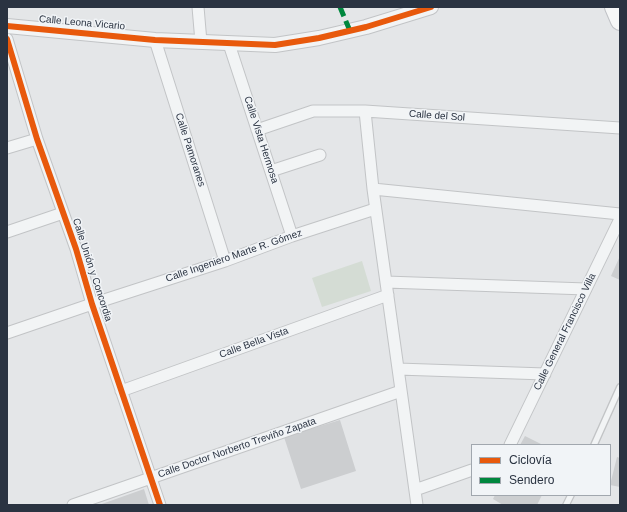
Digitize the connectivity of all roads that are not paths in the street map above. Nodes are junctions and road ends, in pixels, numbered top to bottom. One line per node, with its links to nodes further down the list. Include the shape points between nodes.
1 (198, 7): 6 (street)
2 (431, 7): 7 (street, Calle Leona Vicario, via 319,38 275,45)
3 (7, 26): 5 (street, Calle Leona Vicario)
4 (7, 39): 11 (street, Calle Unión y Concordia)
5 (155, 40): 6 (street, Calle Leona Vicario); 22 (street, Calle Pamoranes)
6 (201, 42): 7 (street, Calle Leona Vicario)
7 (229, 44): 10 (street, Calle Vista Hermosa)
8 (365, 111): 9 (street, Calle del Sol); 10 (street, Calle del Sol, via 313,111); 15 (street)
9 (620, 128)
10 (258, 130): 14 (street, Calle Vista Hermosa)
11 (37, 139): 12 (street); 17 (street, Calle Unión y Concordia)
12 (7, 148)
13 (320, 155): 14 (street)
14 (271, 171): 21 (street, Calle Vista Hermosa)
15 (373, 189): 16 (street); 18 (street)
16 (376, 209): 21 (street, Calle Ingeniero Marte R. Gómez); 23 (street)
17 (63, 213): 20 (street); 26 (street, Calle Unión y Concordia)
18 (620, 214)
19 (620, 219): 24 (street, Calle General Francisco Villa)
20 (7, 232)
21 (292, 236): 22 (street, Calle Ingeniero Marte R. Gómez)
22 (225, 261): 26 (street, Calle Ingeniero Marte R. Gómez)
23 (386, 282): 24 (street); 25 (street)
24 (586, 290): 29 (street, Calle General Francisco Villa)
25 (388, 295): 28 (street); 31 (street, Calle Bella Vista)
26 (92, 304): 27 (street, Calle Ingeniero Marte R. Gómez); 31 (street, Calle Unión y Concordia)
27 (7, 334)
28 (398, 370): 29 (street); 32 (street)
29 (545, 374): 33 (street, Calle General Francisco Villa)
30 (620, 387): 34 (lane)
31 (121, 391): 36 (street, Calle Unión y Concordia)
32 (401, 392): 36 (street, Calle Doctor Norberto Treviño Zapata); 37 (street)
33 (510, 444)
34 (594, 444)
35 (471, 470): 37 (street)
36 (151, 478): 39 (street, Calle Doctor Norberto Treviño Zapata); 40 (street, Calle Unión y Concordia)
37 (415, 490): 41 (street)
38 (570, 496): 42 (lane)
39 (73, 505)
40 (160, 505)
41 (417, 505)
42 (566, 505)

